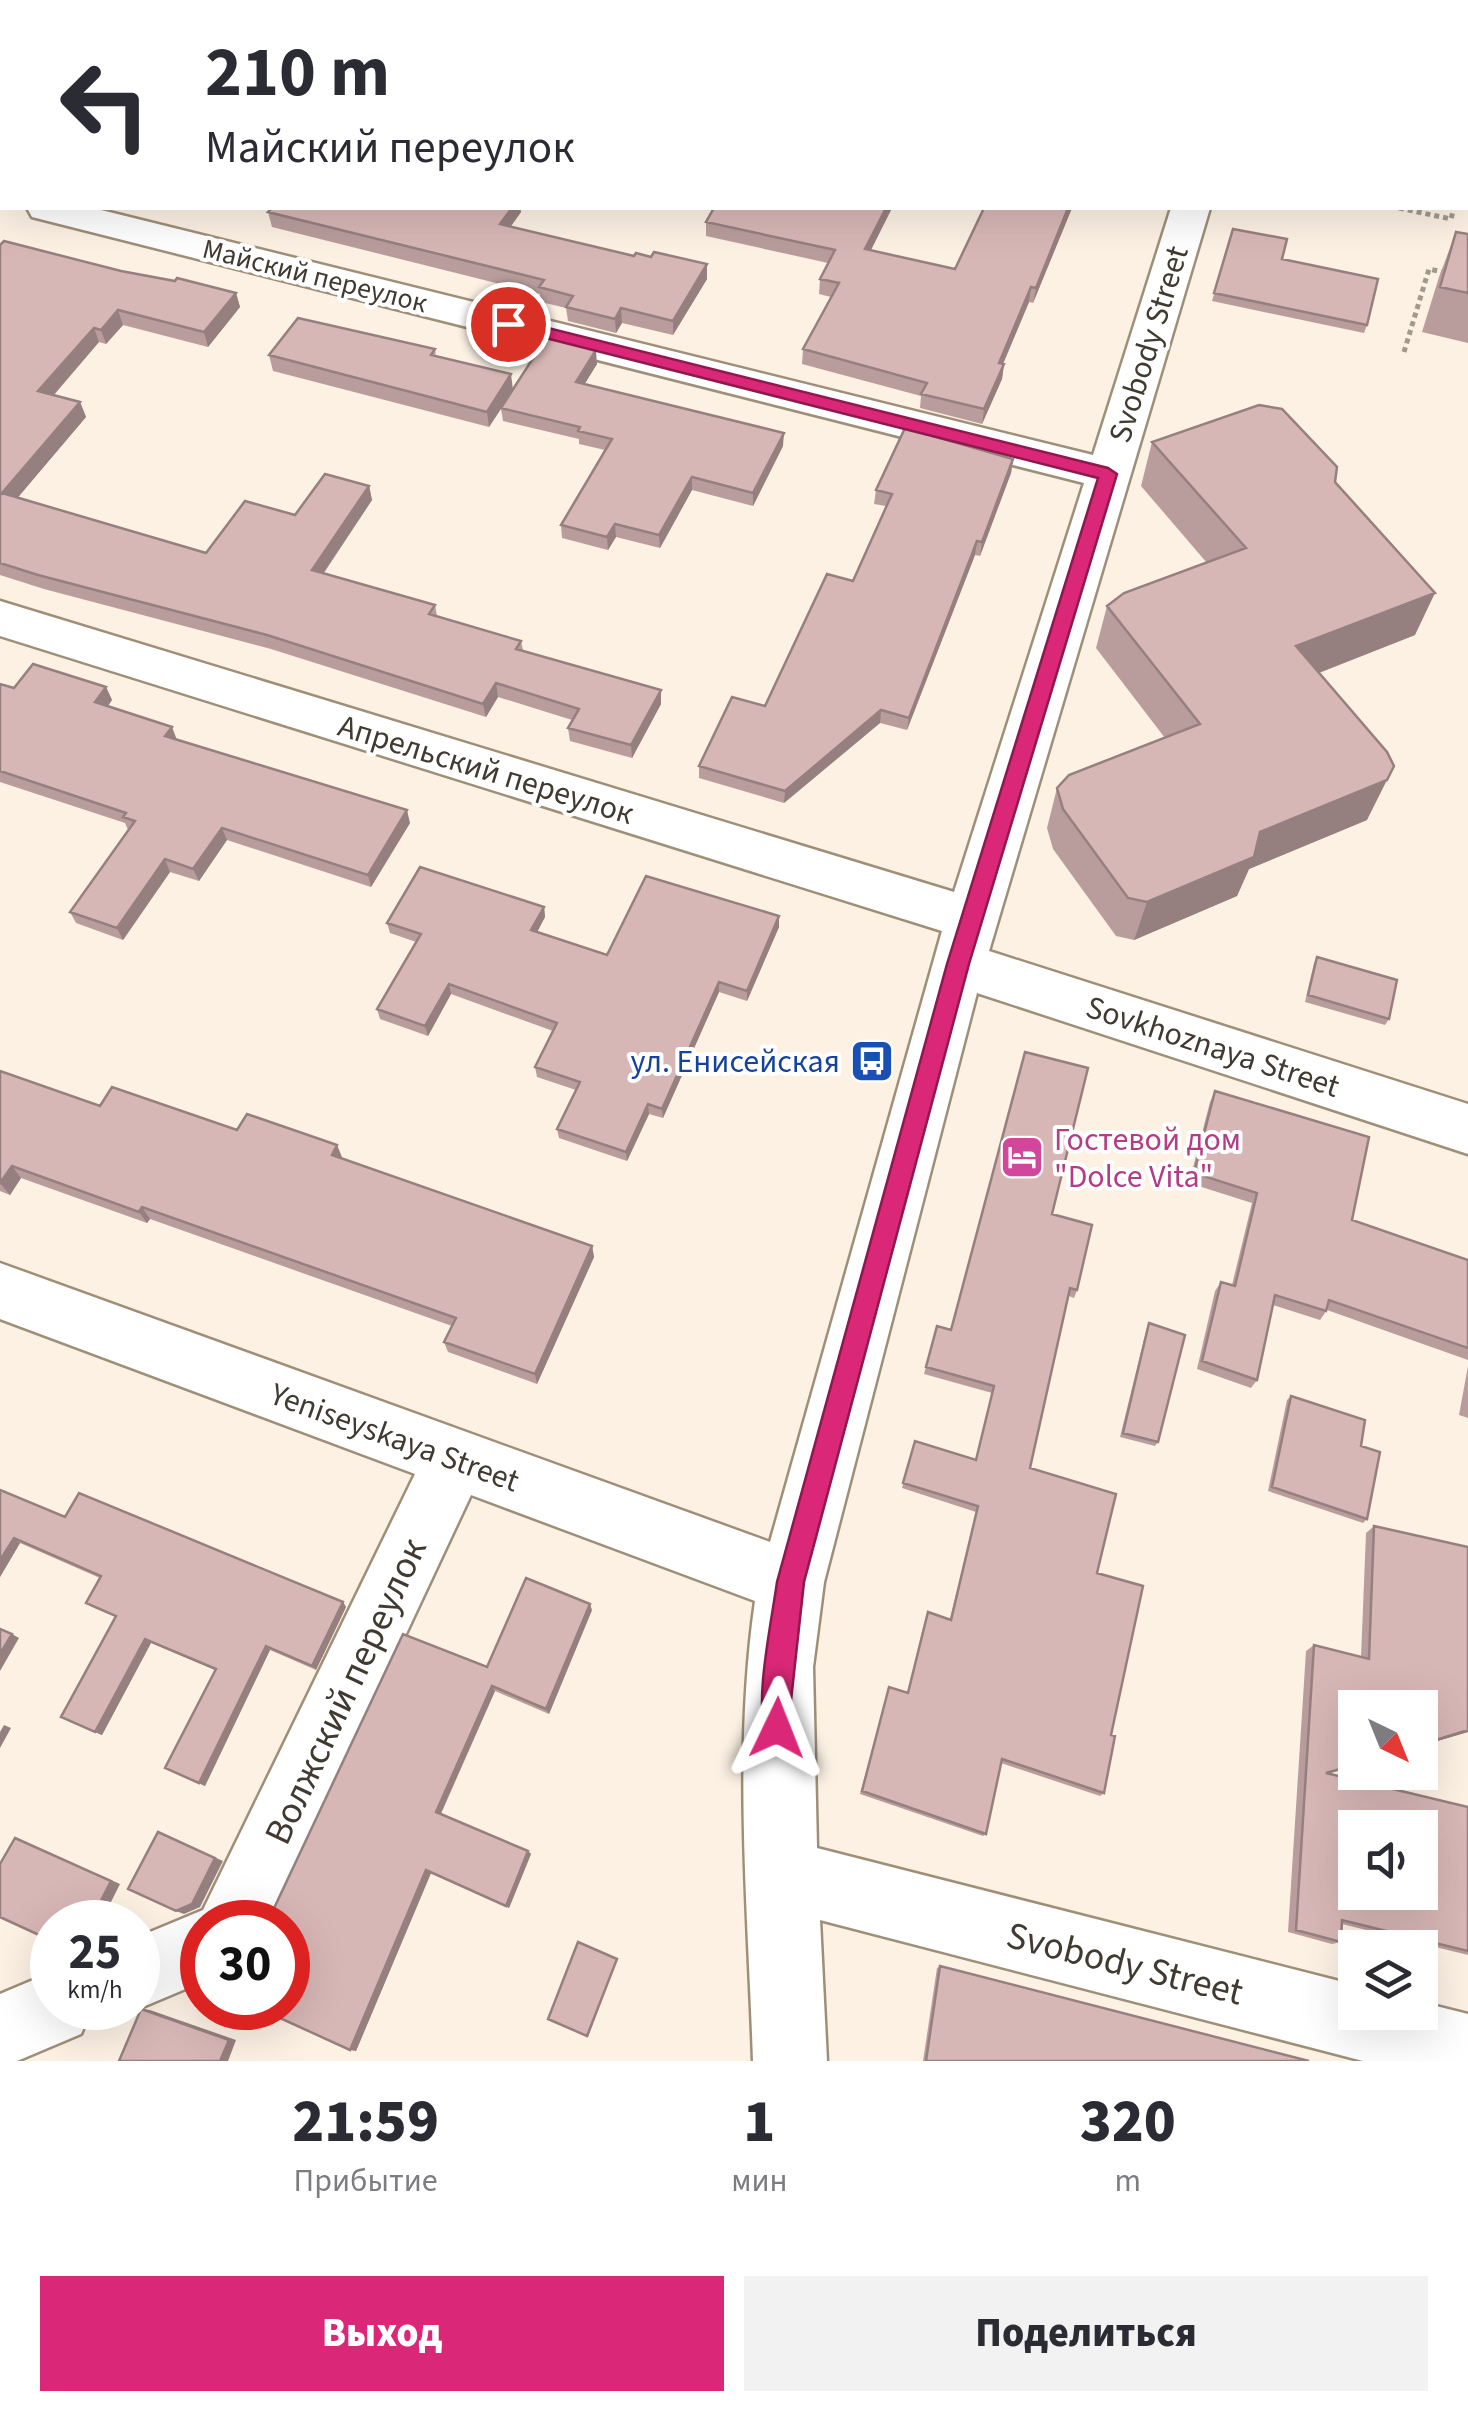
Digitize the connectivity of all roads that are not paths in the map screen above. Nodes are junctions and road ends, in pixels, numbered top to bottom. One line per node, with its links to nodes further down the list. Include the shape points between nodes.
1 (54, 210): 3 (street, Майский переулок)
2 (1189, 210): 3 (street, Svobody Street)
3 (1108, 474): 5 (street, Svobody Street)
4 (0, 618): 5 (street, Апрельский переулок)
5 (965, 941): 6 (street, Sovkhoznaya Street); 9 (street, Svobody Street)
6 (1468, 1129)
7 (0, 1290): 8 (street, Yeniseyskaya Street)
8 (455, 1458): 9 (street, Yeniseyskaya Street); 11 (street, Волжский переулок)
9 (791, 1582): 10 (street, Svobody Street, via 777,1728)
10 (783, 1876): 14 (street, Svobody Street); 15 (street, Svobody Street)
11 (244, 1900)
12 (30, 2018): 13 (street)
13 (0, 2031)
14 (1468, 2051)
15 (790, 2061)

